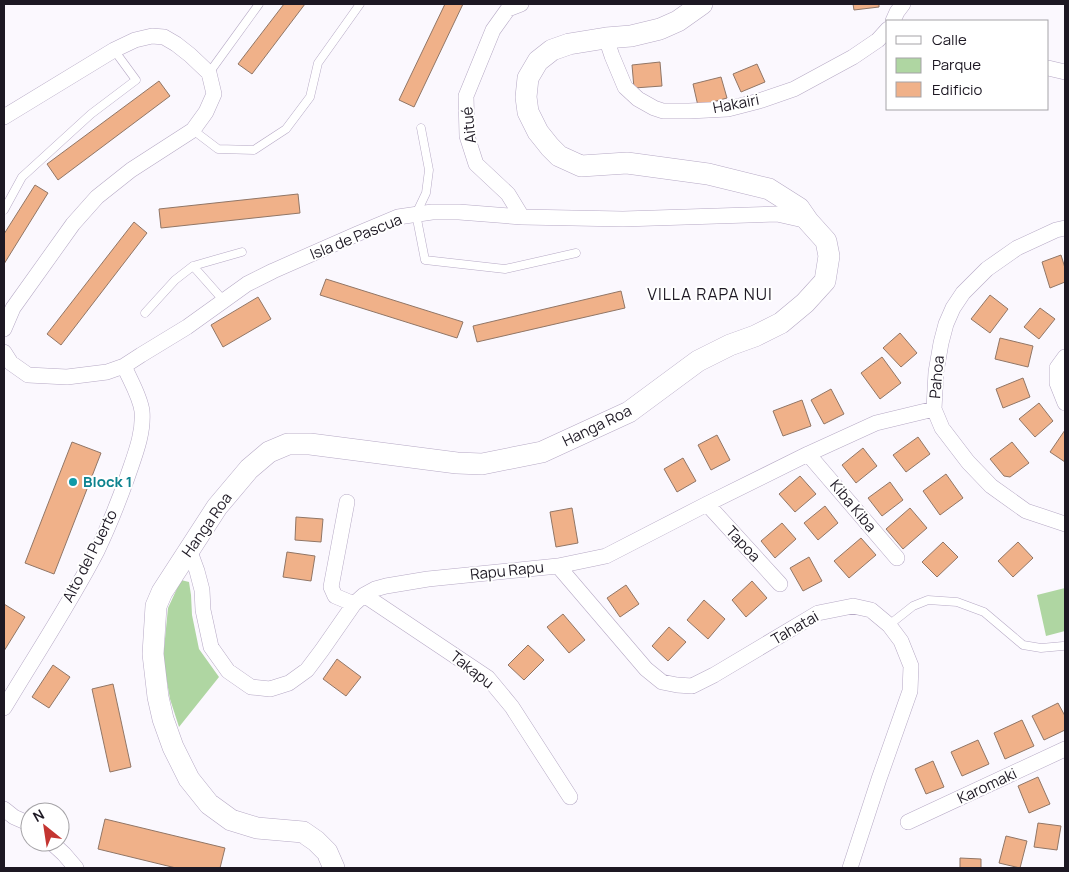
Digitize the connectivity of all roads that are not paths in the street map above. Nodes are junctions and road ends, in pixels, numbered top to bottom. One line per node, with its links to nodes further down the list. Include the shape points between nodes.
1 (259, 4): 12 (lane)
2 (360, 4): 15 (lane, via 318,63 310,97 286,129 254,150 218,149)
3 (521, 4): 18 (street, Aitué, via 508,9 493,30 466,96 467,136 476,164 508,194)
4 (702, 4): 8 (street, Hanga Roa, via 660,29)
5 (902, 4): 6 (street)
6 (893, 20)
7 (886, 31): 8 (street, Hakairi, via 853,57 794,89 728,109 689,111 663,111 638,99 625,87)
8 (606, 38): 19 (street, Hanga Roa, via 552,50 538,61 528,78 528,112 538,132 559,156 581,166 627,163 708,174 769,189 798,208)
9 (114, 50): 12 (street, via 135,40 164,37); 13 (street); 16 (lane, via 136,80 91,114 22,176)
10 (1049, 68): 11 (street)
11 (1065, 72)
12 (209, 73): 15 (street, via 214,94)
13 (4, 117)
14 (421, 128): 17 (lane, via 430,170 426,193)
15 (193, 130): 26 (street, via 131,170 97,197 72,224 13,308)
16 (4, 210)
17 (416, 214): 18 (street, Isla de Pascua, via 459,212); 22 (lane, via 425,260 505,269); 24 (street, Isla de Pascua, via 357,234 273,271)
18 (522, 217): 19 (street, Isla de Pascua, via 623,219 777,214)
19 (808, 221): 36 (street, Hanga Roa, via 826,241 829,256 825,281 805,303 780,323 698,361 629,412 542,452 482,464 288,444 269,452 249,469 217,507)
20 (1065, 228): 31 (street, Pahoa, via 1017,248 986,268 963,293 953,308 941,343)
21 (242, 252): 23 (lane)
22 (576, 253)
23 (193, 266): 24 (lane); 25 (lane, via 175,280)
24 (224, 301): 29 (street, Isla de Pascua)
25 (145, 313)
26 (4, 329)
27 (4, 352): 29 (street, Isla de Pascua, via 11,363 28,375 68,377 107,372)
28 (1065, 357): 30 (street, via 1057,368 1056,384)
29 (124, 366): 43 (street, Alto del Puerto, via 142,411 135,454 96,552)
30 (1065, 404)
31 (934, 409): 32 (street, Rapu Rapu, via 876,423); 35 (street, Pahoa, via 942,428 968,462 992,486 1026,511)
32 (808, 454): 34 (street, Rapu Rapu); 37 (street, Kiba Kiba)
33 (347, 502): 40 (street, Takapu, via 331,588 335,596)
34 (707, 504): 38 (street, Rapu Rapu, via 606,556); 39 (street, Tapoa)
35 (1065, 524)
36 (189, 549): 40 (street, via 202,590 202,610 211,647 228,672 251,687 270,689 289,683 307,670); 51 (street, Hanga Roa, via 162,592 156,606 154,626 153,654 158,697 173,747 189,779 209,804 231,820 257,828 303,832 327,852)
37 (897, 558)
38 (558, 566): 40 (street, Rapu Rapu, via 386,586); 41 (street, Tahatai, via 646,669 662,682 677,685 692,686 714,675 818,613 853,606 871,610)
39 (780, 584)
40 (359, 600): 45 (street, Takapu, via 488,678 512,707)
41 (889, 625): 42 (lane, via 914,606 928,600 957,602 984,612 1023,646); 52 (street, Tahatai, via 901,641 911,666 910,691)
42 (1063, 646)
43 (4, 708)
44 (1065, 749): 48 (street, Karomaki)
45 (570, 797)
46 (4, 809): 47 (street)
47 (20, 819)
48 (908, 822)
49 (62, 852): 50 (street)
50 (76, 868)
51 (334, 868)
52 (850, 868)

